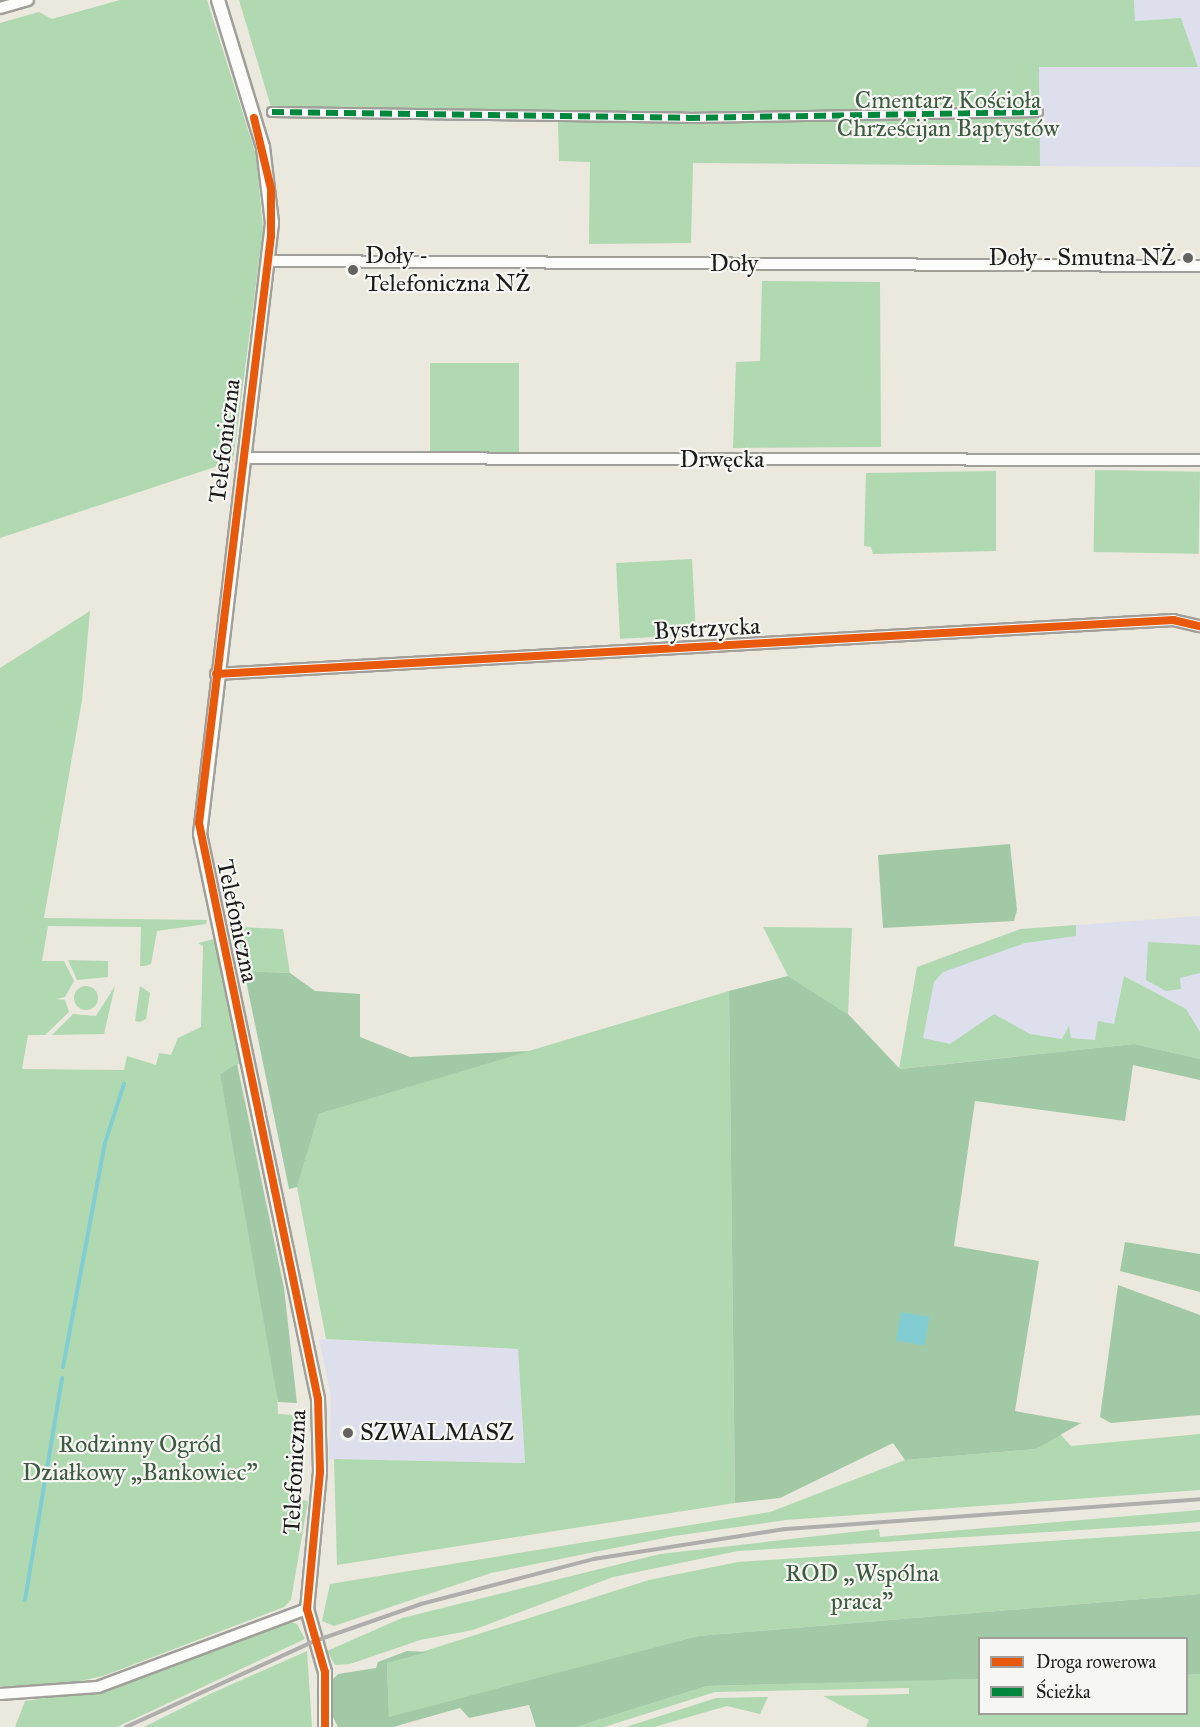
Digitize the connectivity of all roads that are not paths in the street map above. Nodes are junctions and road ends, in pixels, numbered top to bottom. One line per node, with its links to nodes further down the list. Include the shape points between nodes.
1 (28, 0): 3 (street)
2 (218, 0): 6 (street, Telefoniczna, via 268,171)
3 (0, 8)
4 (272, 112): 5 (street, via 688,118)
5 (1038, 112)
6 (268, 261): 7 (street, Doły); 8 (street, Telefoniczna)
7 (1200, 266)
8 (244, 458): 9 (street, Drwęcka); 11 (street, Telefoniczna)
9 (1200, 460)
10 (1200, 626): 11 (street, Bystrzycka, via 1173,620)
11 (216, 674): 12 (street, Telefoniczna, via 200,811 201,845 318,1399 320,1472)
12 (307, 1609): 13 (street, via 98,1687); 14 (street, Telefoniczna, via 325,1672)
13 (0, 1694)
14 (325, 1727)

